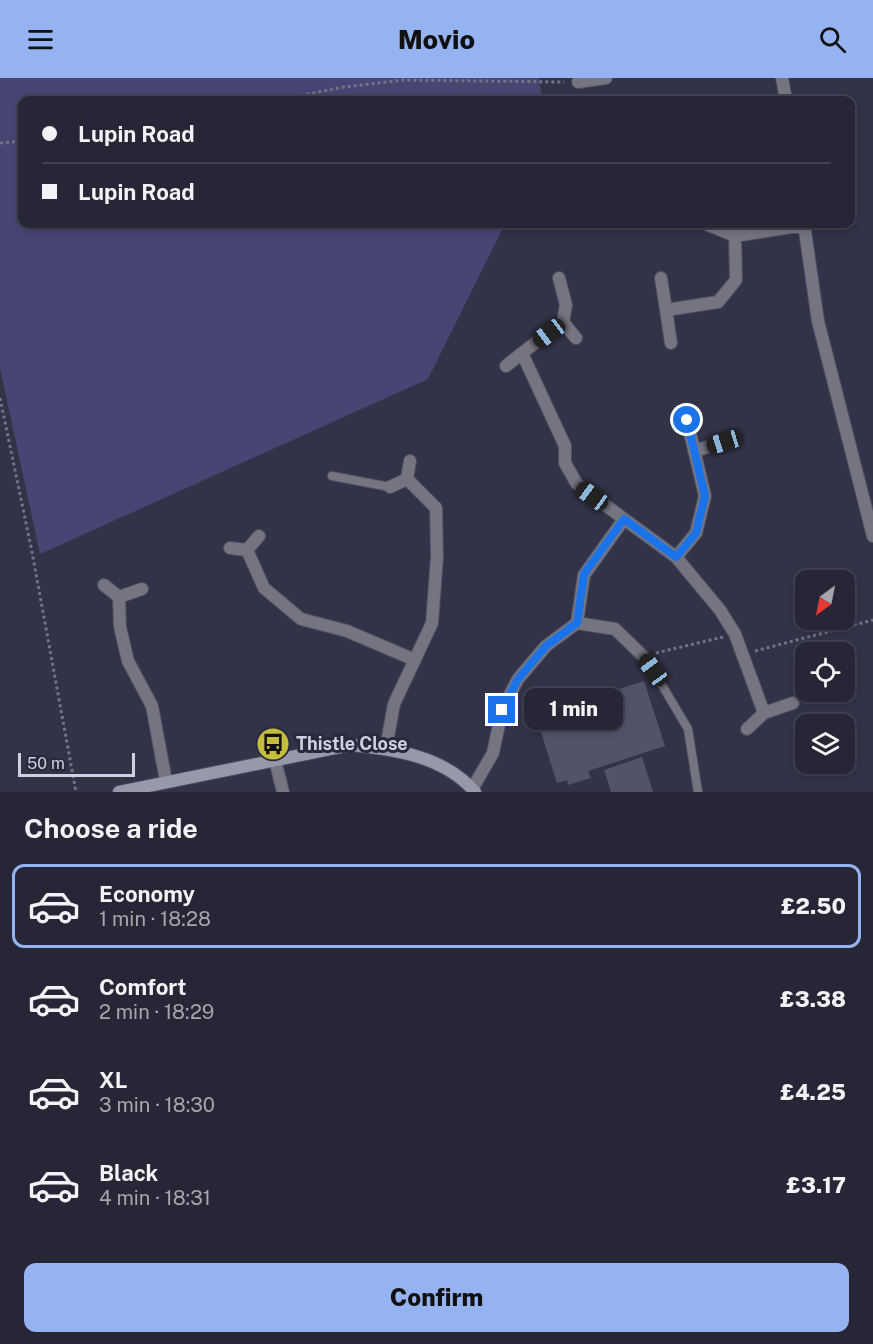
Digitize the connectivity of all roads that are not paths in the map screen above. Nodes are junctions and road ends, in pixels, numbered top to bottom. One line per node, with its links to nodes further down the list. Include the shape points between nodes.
1 (606, 78): 3 (street)
2 (782, 78): 4 (street)
3 (578, 82)
4 (785, 96)
5 (716, 228): 8 (street)
6 (781, 228): 8 (street)
7 (805, 228): 26 (street, via 818,321)
8 (735, 236): 11 (street, via 736,280 718,302)
9 (560, 278): 12 (street, via 566,305)
10 (662, 278): 11 (street)
11 (666, 309): 14 (street)
12 (562, 322): 13 (street); 15 (street)
13 (576, 338)
14 (671, 343)
15 (522, 353): 16 (street); 24 (street, via 565,446 565,463 577,484)
16 (506, 366)
17 (687, 420): 19 (street)
18 (724, 442): 19 (street)
19 (694, 451): 29 (street, via 705,496 696,533)
20 (410, 461): 22 (street)
21 (332, 476): 23 (lane)
22 (407, 479): 23 (street); 34 (street, via 436,508 432,623)
23 (390, 487)
24 (624, 519): 29 (street); 33 (street, via 584,574)
25 (259, 536): 28 (street)
26 (873, 536)
27 (230, 548): 28 (street)
28 (247, 550): 34 (street, via 264,588 301,619 347,632)
29 (676, 557): 37 (street, via 735,634)
30 (104, 585): 32 (street)
31 (142, 589): 32 (street)
32 (119, 597): 41 (street, via 120,627 128,661 152,706)
33 (577, 623): 35 (street, via 615,629); 42 (street, via 546,646 518,679 502,710 493,753)
34 (415, 660): 39 (street, via 394,704)
35 (653, 670): 45 (lane, via 688,729)
36 (793, 703): 37 (street)
37 (764, 713): 38 (street)
38 (747, 729)
39 (386, 748): 40 (street, via 350,745); 42 (street, via 422,757)
40 (275, 760): 41 (street); 44 (street)
41 (166, 781): 43 (street)
42 (474, 790)
43 (119, 792)
44 (283, 792)
45 (698, 792)

